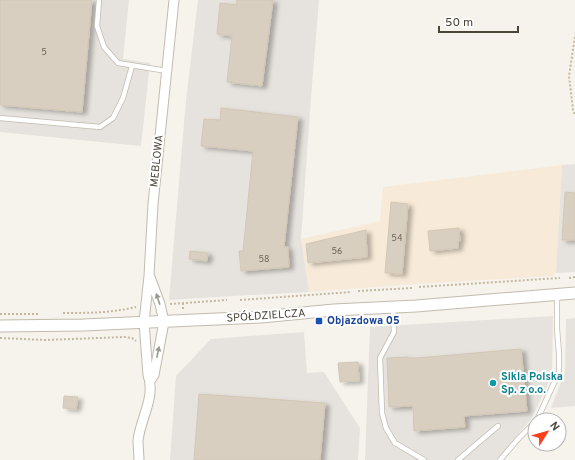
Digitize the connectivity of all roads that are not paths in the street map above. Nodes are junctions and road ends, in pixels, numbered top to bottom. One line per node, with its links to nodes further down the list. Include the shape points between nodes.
1 (99, 0): 3 (lane, via 97,26 104,47 118,63)
2 (174, 0): 4 (street, MEBLOWA)
3 (132, 66): 4 (lane); 5 (lane, via 123,98 113,118 100,127)
4 (166, 71): 6 (street, MEBLOWA)
5 (0, 118)
6 (149, 276): 10 (street, MEBLOWA); 11 (street, one-way to 6)
7 (575, 293): 8 (street, SPÓŁDZIELCZA)
8 (557, 294): 9 (street, SPÓŁDZIELCZA); 14 (lane, via 559,372)
9 (393, 307): 11 (street, SPÓŁDZIELCZA); 18 (lane, via 394,332 380,358 382,413 386,428 396,443)
10 (144, 322): 11 (street, SPÓŁDZIELCZA); 12 (street, SPÓŁDZIELCZA); 13 (street)
11 (164, 322): 13 (street, one-way to 11, via 154,375)
12 (0, 326)
13 (150, 382): 17 (street, via 148,403 138,441)
14 (540, 412)
15 (498, 426): 19 (lane)
16 (527, 430): 20 (lane)
17 (139, 460)
18 (424, 460)
19 (458, 460)
20 (500, 460)

